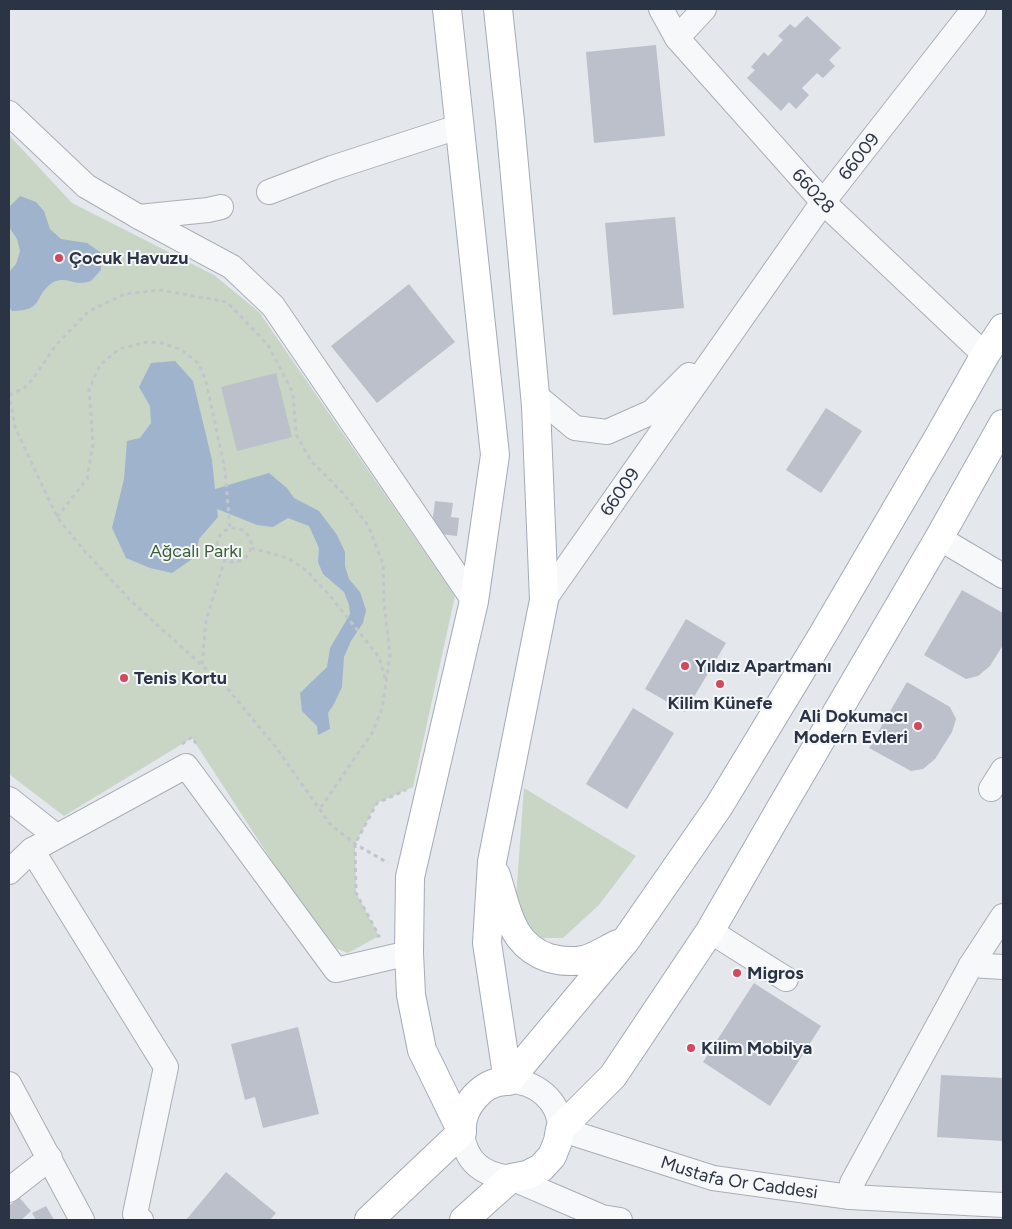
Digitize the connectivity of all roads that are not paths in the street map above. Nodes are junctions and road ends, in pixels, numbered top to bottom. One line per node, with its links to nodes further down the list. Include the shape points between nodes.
1 (447, 9): 8 (main road)
2 (498, 9): 16 (main road)
3 (662, 9): 6 (street, 66028)
4 (704, 9): 6 (street)
5 (974, 9): 10 (street, 66009)
6 (677, 38): 10 (street, 66028)
7 (9, 113): 12 (street, via 86,186)
8 (461, 126): 9 (street); 21 (main road, via 495,455)
9 (269, 192)
10 (823, 202): 14 (street, 66009); 15 (street, 66028)
11 (220, 207): 12 (street)
12 (139, 217): 21 (street, via 232,267 273,306)
13 (1003, 328): 15 (main road)
14 (731, 333): 16 (street, 66009, via 652,412 607,432 575,428); 20 (street, 66009)
15 (985, 355): 29 (main road, via 719,806)
16 (535, 396): 20 (main road)
17 (1003, 424): 18 (main road)
18 (939, 538): 19 (street); 28 (main road)
19 (1003, 576)
20 (544, 600): 25 (main road)
21 (474, 602): 30 (main road, via 410,877)
22 (9, 799): 23 (street)
23 (56, 836): 24 (street); 30 (street, via 186,766 336,970)
24 (32, 850): 26 (street); 44 (street, via 166,1067 135,1214)
25 (492, 862): 29 (main road, via 512,925 521,941 536,953 559,961 584,960); 34 (main road, via 487,943)
26 (9, 872)
27 (1003, 916): 31 (street)
28 (710, 931): 33 (street); 36 (main road, via 613,1076)
29 (626, 940): 34 (main road)
30 (410, 953): 37 (main road, via 410,995 422,1050)
31 (971, 965): 32 (street); 41 (street, via 852,1183)
32 (1003, 967)
33 (786, 979)
34 (508, 1081): 36 (street, via 535,1086 548,1096 556,1110); 37 (main road, via 488,1086 474,1096 466,1110)
35 (9, 1084): 38 (street)
36 (560, 1129): 39 (main road, via 552,1156 541,1168); 41 (street, Mustafa Or Caddesi, via 713,1178)
37 (462, 1132): 39 (street, via 470,1157 481,1169); 45 (main road)
38 (50, 1158): 40 (street); 43 (street)
39 (511, 1178): 46 (main road); 47 (street, via 602,1217)
40 (9, 1190)
41 (850, 1198): 42 (street, Mustafa Or Caddesi)
42 (1003, 1205)
43 (82, 1220)
44 (141, 1220)
45 (369, 1220)
46 (464, 1220)
47 (620, 1220)

